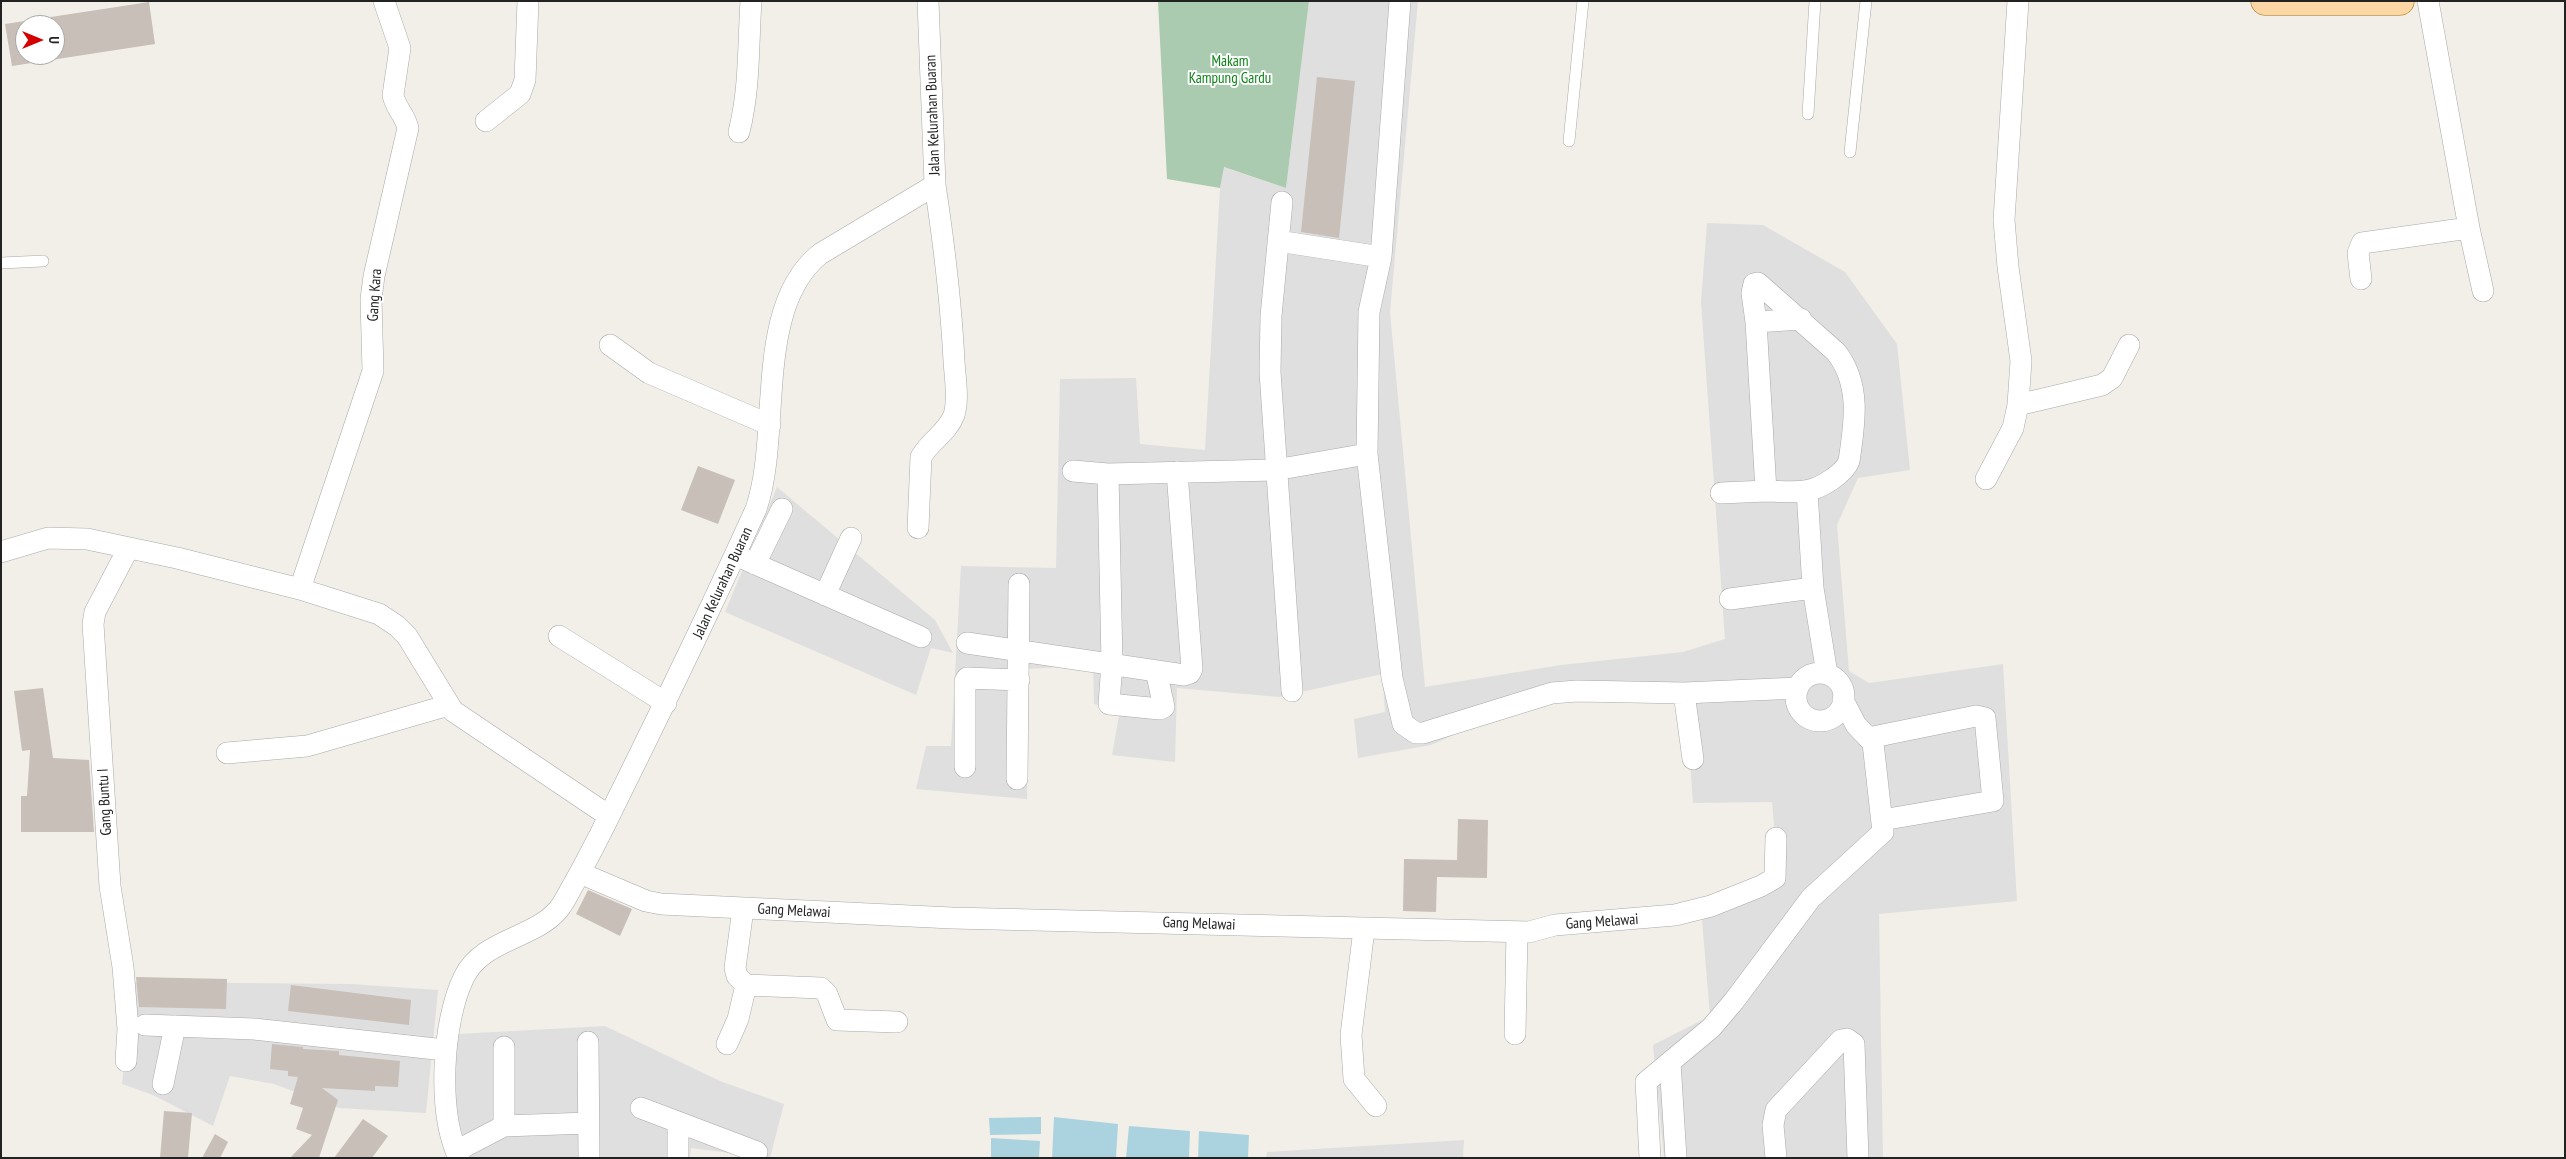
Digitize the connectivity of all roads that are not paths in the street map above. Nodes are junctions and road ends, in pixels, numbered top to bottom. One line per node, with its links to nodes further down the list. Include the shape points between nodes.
1 (384, 1): 51 (street, Gang Kara, via 400,48 394,101 406,118 408,128 374,276 371,299 373,371)
2 (528, 1): 14 (street, via 525,80 520,94)
3 (751, 1): 15 (street, via 749,74)
4 (928, 1): 18 (street, Jalan Kelurahan Buaran)
5 (1400, 1): 22 (street)
6 (1583, 1): 16 (lane)
7 (1815, 1): 13 (lane)
8 (1866, 1): 17 (lane)
9 (2018, 1): 31 (street, via 2004,220 2021,349)
10 (2265, 1): 11 (main road)
11 (2400, 1)
12 (2428, 1): 20 (street)
13 (1808, 114)
14 (486, 121)
15 (739, 132)
16 (1569, 141)
17 (1850, 152)
18 (935, 185): 32 (street, Jalan Kelurahan Buaran, via 808,264 783,315 775,349); 43 (street, via 953,336 956,394 954,414 948,427 921,457)
19 (1282, 202): 21 (street)
20 (2469, 228): 25 (street, via 2362,243 2358,253); 26 (street)
21 (1278, 241): 22 (street); 34 (street, via 1270,363)
22 (1381, 257): 33 (street, via 1368,312)
23 (44, 261): 24 (lane)
24 (1, 263)
25 (2361, 279)
26 (2483, 291)
27 (1801, 319): 28 (street); 28 (street, via 1758,283 1754,284 1752,293); 40 (street, via 1845,365 1854,394 1847,467 1827,482)
28 (1756, 322): 39 (street)
29 (610, 345): 32 (street, via 649,373)
30 (2129, 345): 31 (street, via 2112,378 2102,385)
31 (2018, 405): 38 (street, via 2013,428)
32 (770, 425): 47 (street, Jalan Kelurahan Buaran, via 763,489)
33 (1368, 454): 34 (street); 64 (street, via 1392,678 1403,724 1410,730 1424,733 1552,693)
34 (1275, 470): 36 (street); 63 (street)
35 (1073, 471): 37 (street)
36 (1177, 472): 37 (street); 59 (street, via 1192,669 1184,675)
37 (1108, 474): 58 (street)
38 (1986, 479)
39 (1766, 491): 40 (street); 41 (street)
40 (1807, 491): 50 (street)
41 (1721, 493)
42 (782, 509): 48 (street)
43 (918, 528)
44 (851, 538): 52 (street)
45 (128, 549): 46 (street, via 87,538 61,537 29,542); 51 (street); 89 (street, Gang Buntu I, via 95,612 93,624 110,886 123,967 128,1029)
46 (1, 552)
47 (735, 556): 48 (street); 66 (street, Jalan Kelurahan Buaran)
48 (755, 564): 52 (street)
49 (1019, 584): 57 (street)
50 (1813, 588): 53 (street); 60 (street)
51 (300, 589): 67 (street, via 380,614 398,626)
52 (825, 595): 55 (street)
53 (1730, 599)
54 (559, 636): 66 (street)
55 (921, 637)
56 (967, 643): 57 (street)
57 (1019, 650): 58 (street); 61 (street)
58 (1112, 664): 59 (street); 59 (street, via 1110,704 1164,707)
59 (1156, 671)
60 (1827, 674): 62 (street, via 1811,674); 65 (street, via 1840,684)
61 (1019, 680): 71 (street, via 967,678); 72 (street)
62 (1798, 688): 64 (street); 65 (street, via 1796,702 1799,710 1812,720 1829,719 1841,708)
63 (1292, 691)
64 (1684, 693): 70 (street)
65 (1843, 700): 68 (street, via 1856,725)
66 (666, 702): 73 (street, Jalan Kelurahan Buaran)
67 (449, 704): 69 (street, via 307,746); 73 (street, via 454,711 522,759)
68 (1868, 738): 74 (street, via 1872,743); 74 (street, via 1976,716 1984,718 1993,801)
69 (227, 754)
70 (1693, 759)
71 (965, 767)
72 (1016, 779)
73 (609, 816): 76 (street, Jalan Kelurahan Buaran)
74 (1882, 820): 90 (street, via 1883,832 1811,898 1721,1016)
75 (1776, 838): 79 (street, Gang Melawai, via 1775,878 1711,906 1675,916 1591,921)
76 (580, 873): 77 (street, Gang Melawai, via 646,901); 88 (street, Jalan Kelurahan Buaran, via 558,910 488,950 473,963 458,992)
77 (743, 909): 78 (street, Gang Melawai); 80 (street, via 735,968 737,976)
78 (1364, 929): 79 (street, Gang Melawai); 92 (street, via 1355,994 1354,1079)
79 (1517, 932): 84 (street)
80 (746, 985): 81 (street, via 821,988 827,994 837,1020); 86 (street, via 738,1019)
81 (897, 1022)
82 (145, 1025): 83 (street)
83 (175, 1026): 88 (street, via 254,1029); 91 (street)
84 (1516, 1034)
85 (588, 1042): 95 (street)
86 (727, 1044)
87 (504, 1047): 96 (street)
88 (445, 1050): 98 (street, Jalan Kelurahan Buaran, via 447,1116)
89 (126, 1062)
90 (1670, 1062): 101 (street, via 1649,1078 1645,1086); 102 (street)
91 (163, 1084)
92 (1376, 1106)
93 (641, 1108): 94 (street)
94 (678, 1122): 97 (street); 100 (street)
95 (588, 1123): 96 (street); 99 (street)
96 (504, 1126): 98 (street)
97 (757, 1152)
98 (457, 1155)
99 (589, 1158)
100 (678, 1158)
101 (1650, 1158)
102 (1676, 1158)
103 (1776, 1158): 104 (street, via 1773,1125 1776,1110 1841,1040 1847,1039 1854,1044)
104 (1858, 1158)

